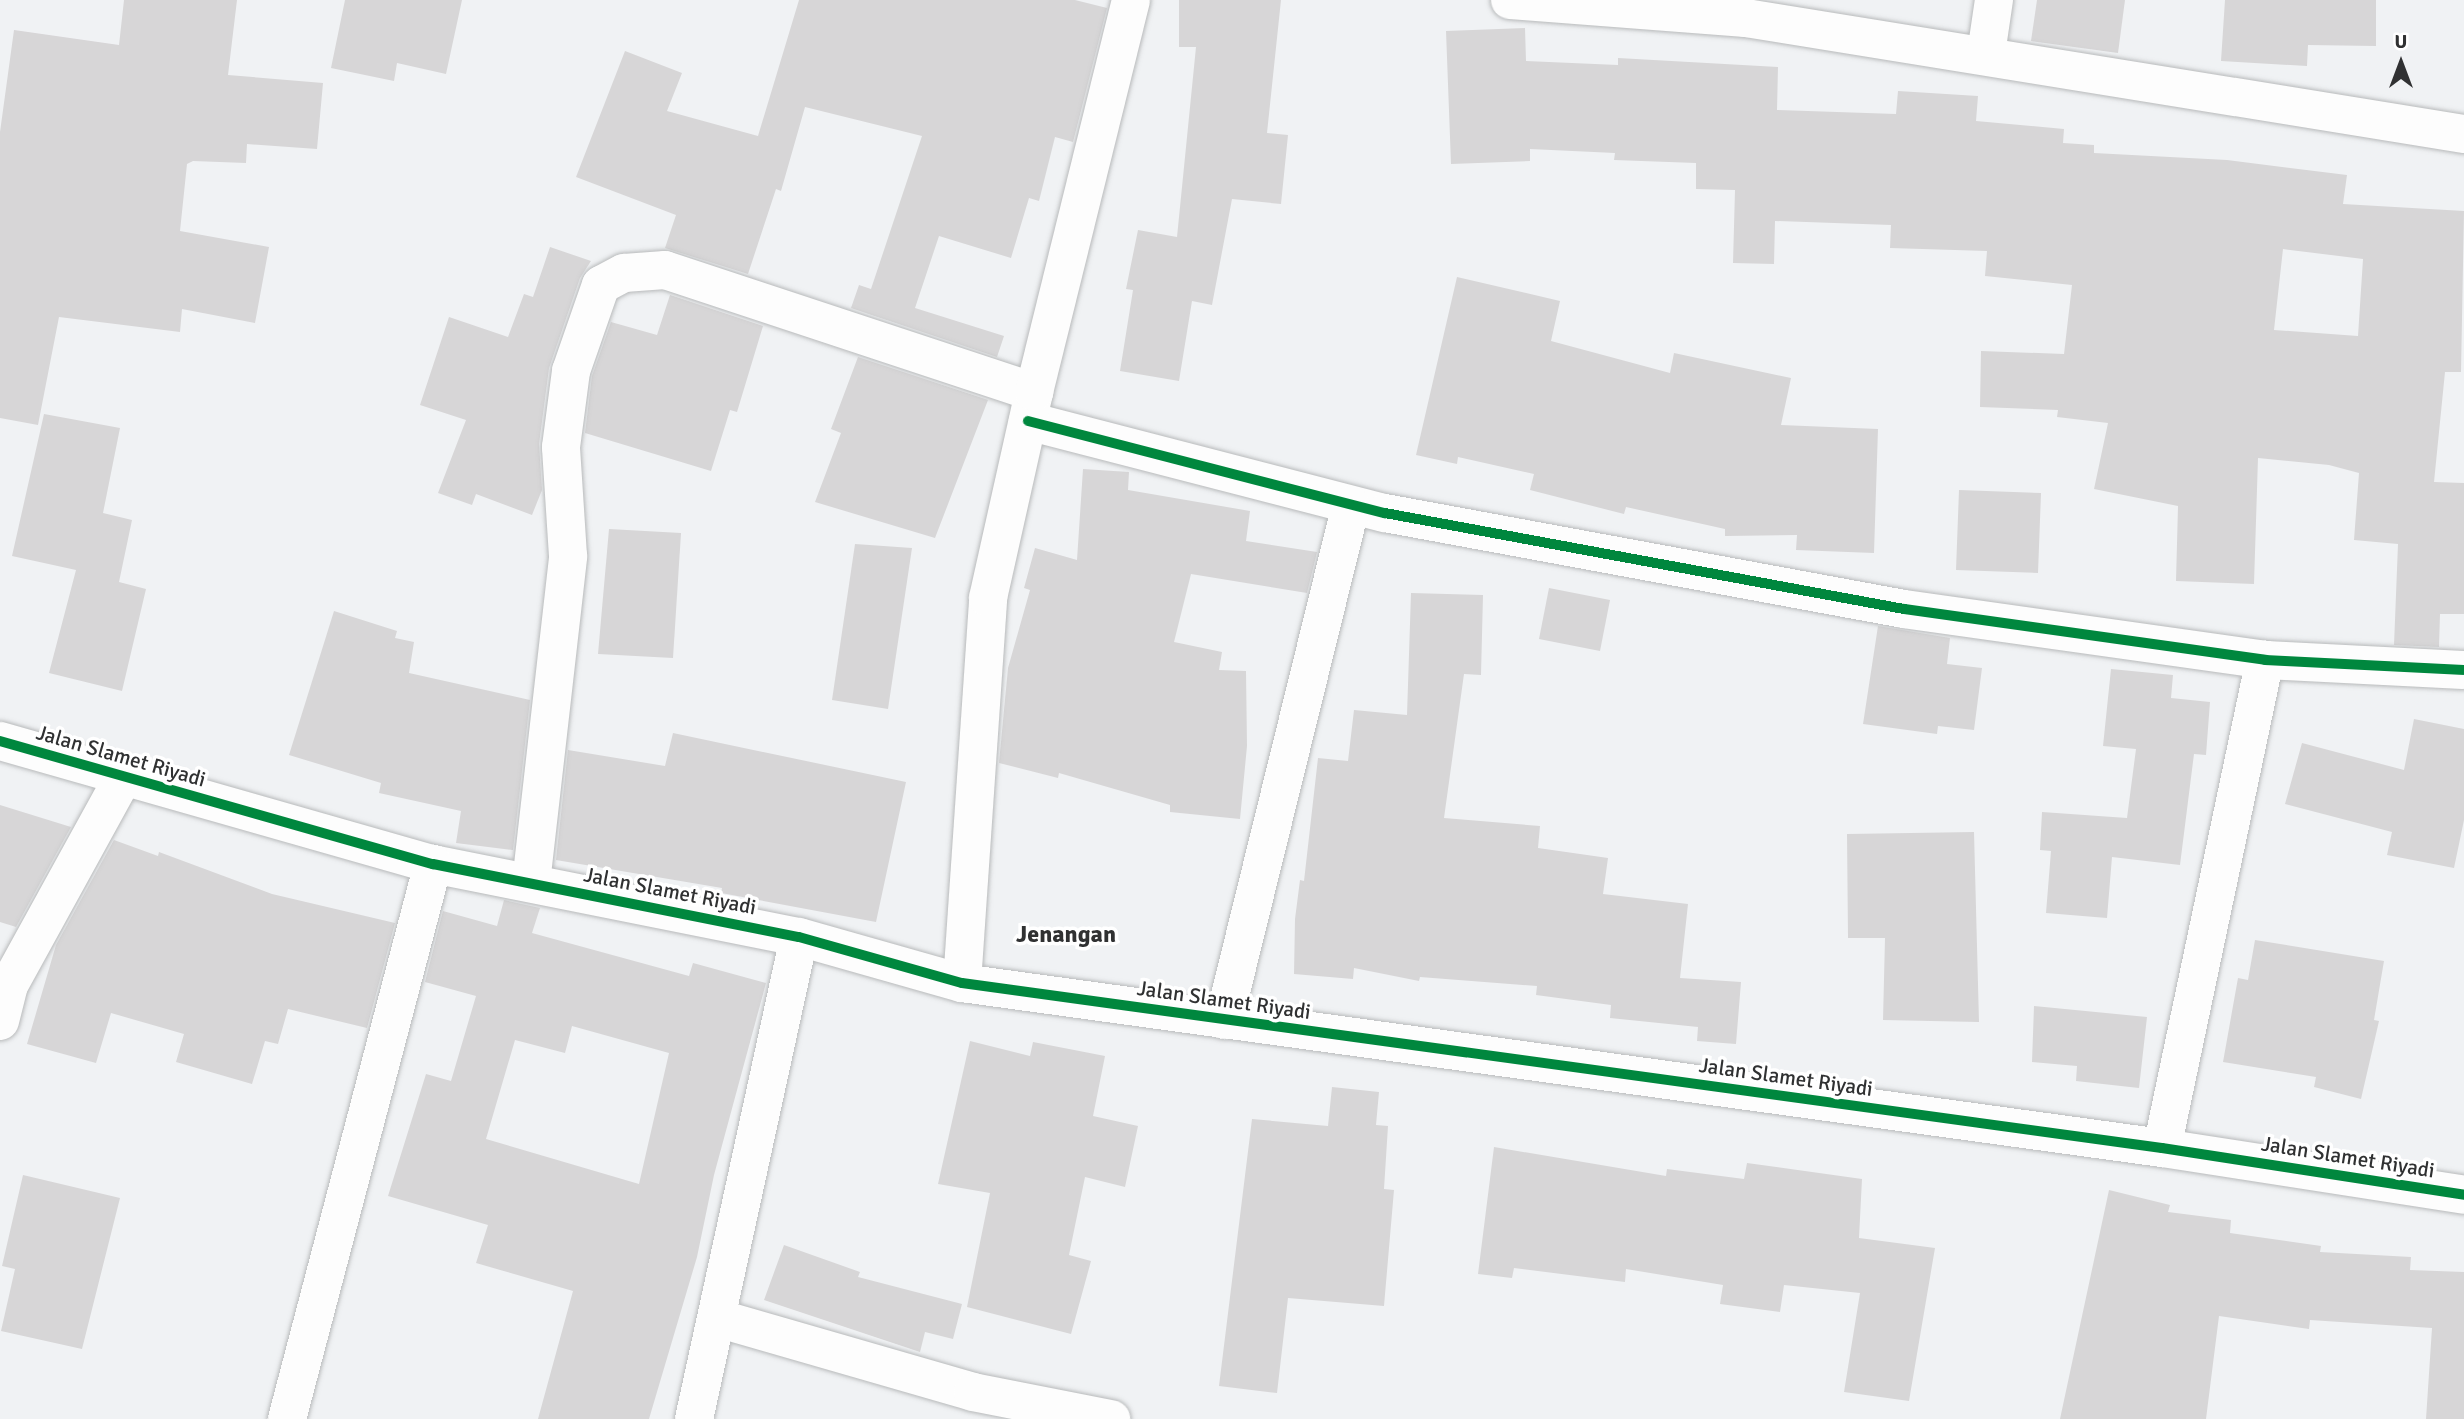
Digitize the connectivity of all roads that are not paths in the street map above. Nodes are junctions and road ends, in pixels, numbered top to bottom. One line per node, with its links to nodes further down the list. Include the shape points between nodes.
1 (1131, 0): 6 (street)
2 (1510, 0): 4 (street, via 1746,18)
3 (1994, 0): 4 (street)
4 (1986, 54): 5 (street)
5 (2464, 134)
6 (1031, 407): 7 (street); 13 (street, via 665,270 624,273 601,285 571,371 561,447 568,556); 15 (street, via 988,598)
7 (1351, 505): 8 (street, via 1904,609); 16 (street)
8 (2265, 660): 9 (street); 18 (street)
9 (2464, 670)
10 (0, 741): 11 (street, Jalan Slamet Riyadi)
11 (123, 778): 12 (street, Jalan Slamet Riyadi); 17 (street, via 9,985)
12 (433, 864): 13 (street, Jalan Slamet Riyadi); 21 (street)
13 (531, 883): 14 (street, Jalan Slamet Riyadi)
14 (799, 937): 15 (street, Jalan Slamet Riyadi); 20 (street)
15 (962, 983): 16 (street, Jalan Slamet Riyadi)
16 (1224, 1020): 18 (street, Jalan Slamet Riyadi)
17 (0, 1021)
18 (2162, 1147): 19 (street, Jalan Slamet Riyadi)
19 (2464, 1195)
20 (718, 1318): 22 (street); 23 (street, via 973,1392)
21 (286, 1419)
22 (694, 1419)
23 (1111, 1419)

